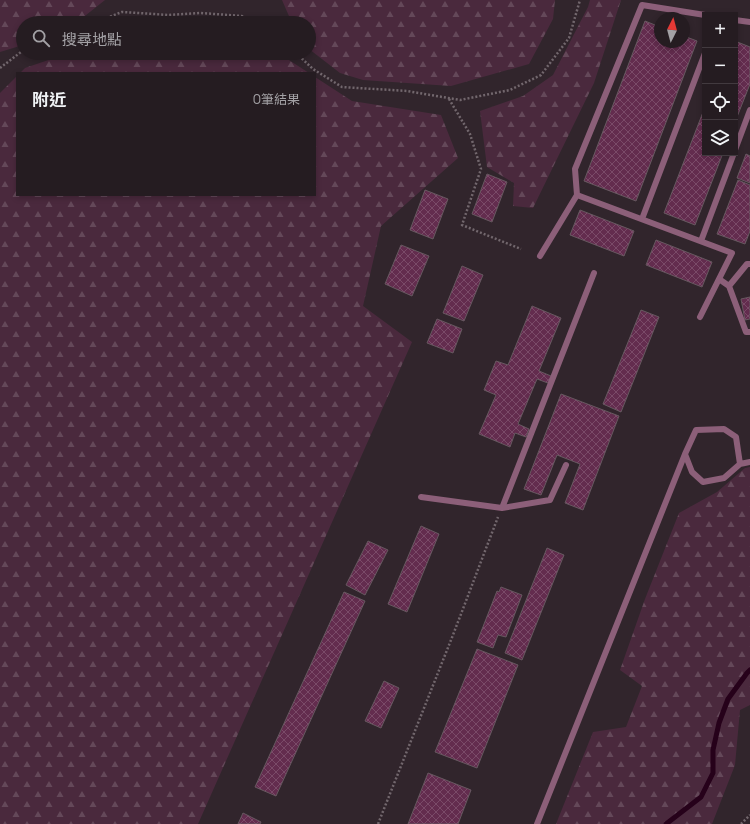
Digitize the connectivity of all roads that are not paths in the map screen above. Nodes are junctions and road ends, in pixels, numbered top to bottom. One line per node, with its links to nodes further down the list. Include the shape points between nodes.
1 (702, 15): 8 (lane, via 642,5 576,169)
2 (738, 20): 3 (lane)
3 (750, 22)
4 (702, 61): 9 (lane)
5 (750, 110): 6 (lane)
6 (738, 142)
7 (733, 156): 10 (lane)
8 (577, 195): 9 (lane); 11 (lane)
9 (642, 219): 10 (lane)
10 (701, 241): 14 (lane, via 732,253)
11 (540, 256)
12 (750, 264): 15 (lane, via 747,264)
13 (594, 273): 23 (lane)
14 (719, 279): 15 (lane); 16 (lane)
15 (729, 286): 17 (lane, via 746,332)
16 (700, 317)
17 (750, 332)
18 (685, 454): 20 (lane, via 692,472 703,482 724,478); 20 (lane, via 696,430 724,429 736,438); 24 (lane)
19 (750, 462): 20 (lane)
20 (740, 464)
21 (566, 465): 23 (lane, via 550,500)
22 (421, 497): 23 (lane)
23 (502, 508)
24 (537, 824)

